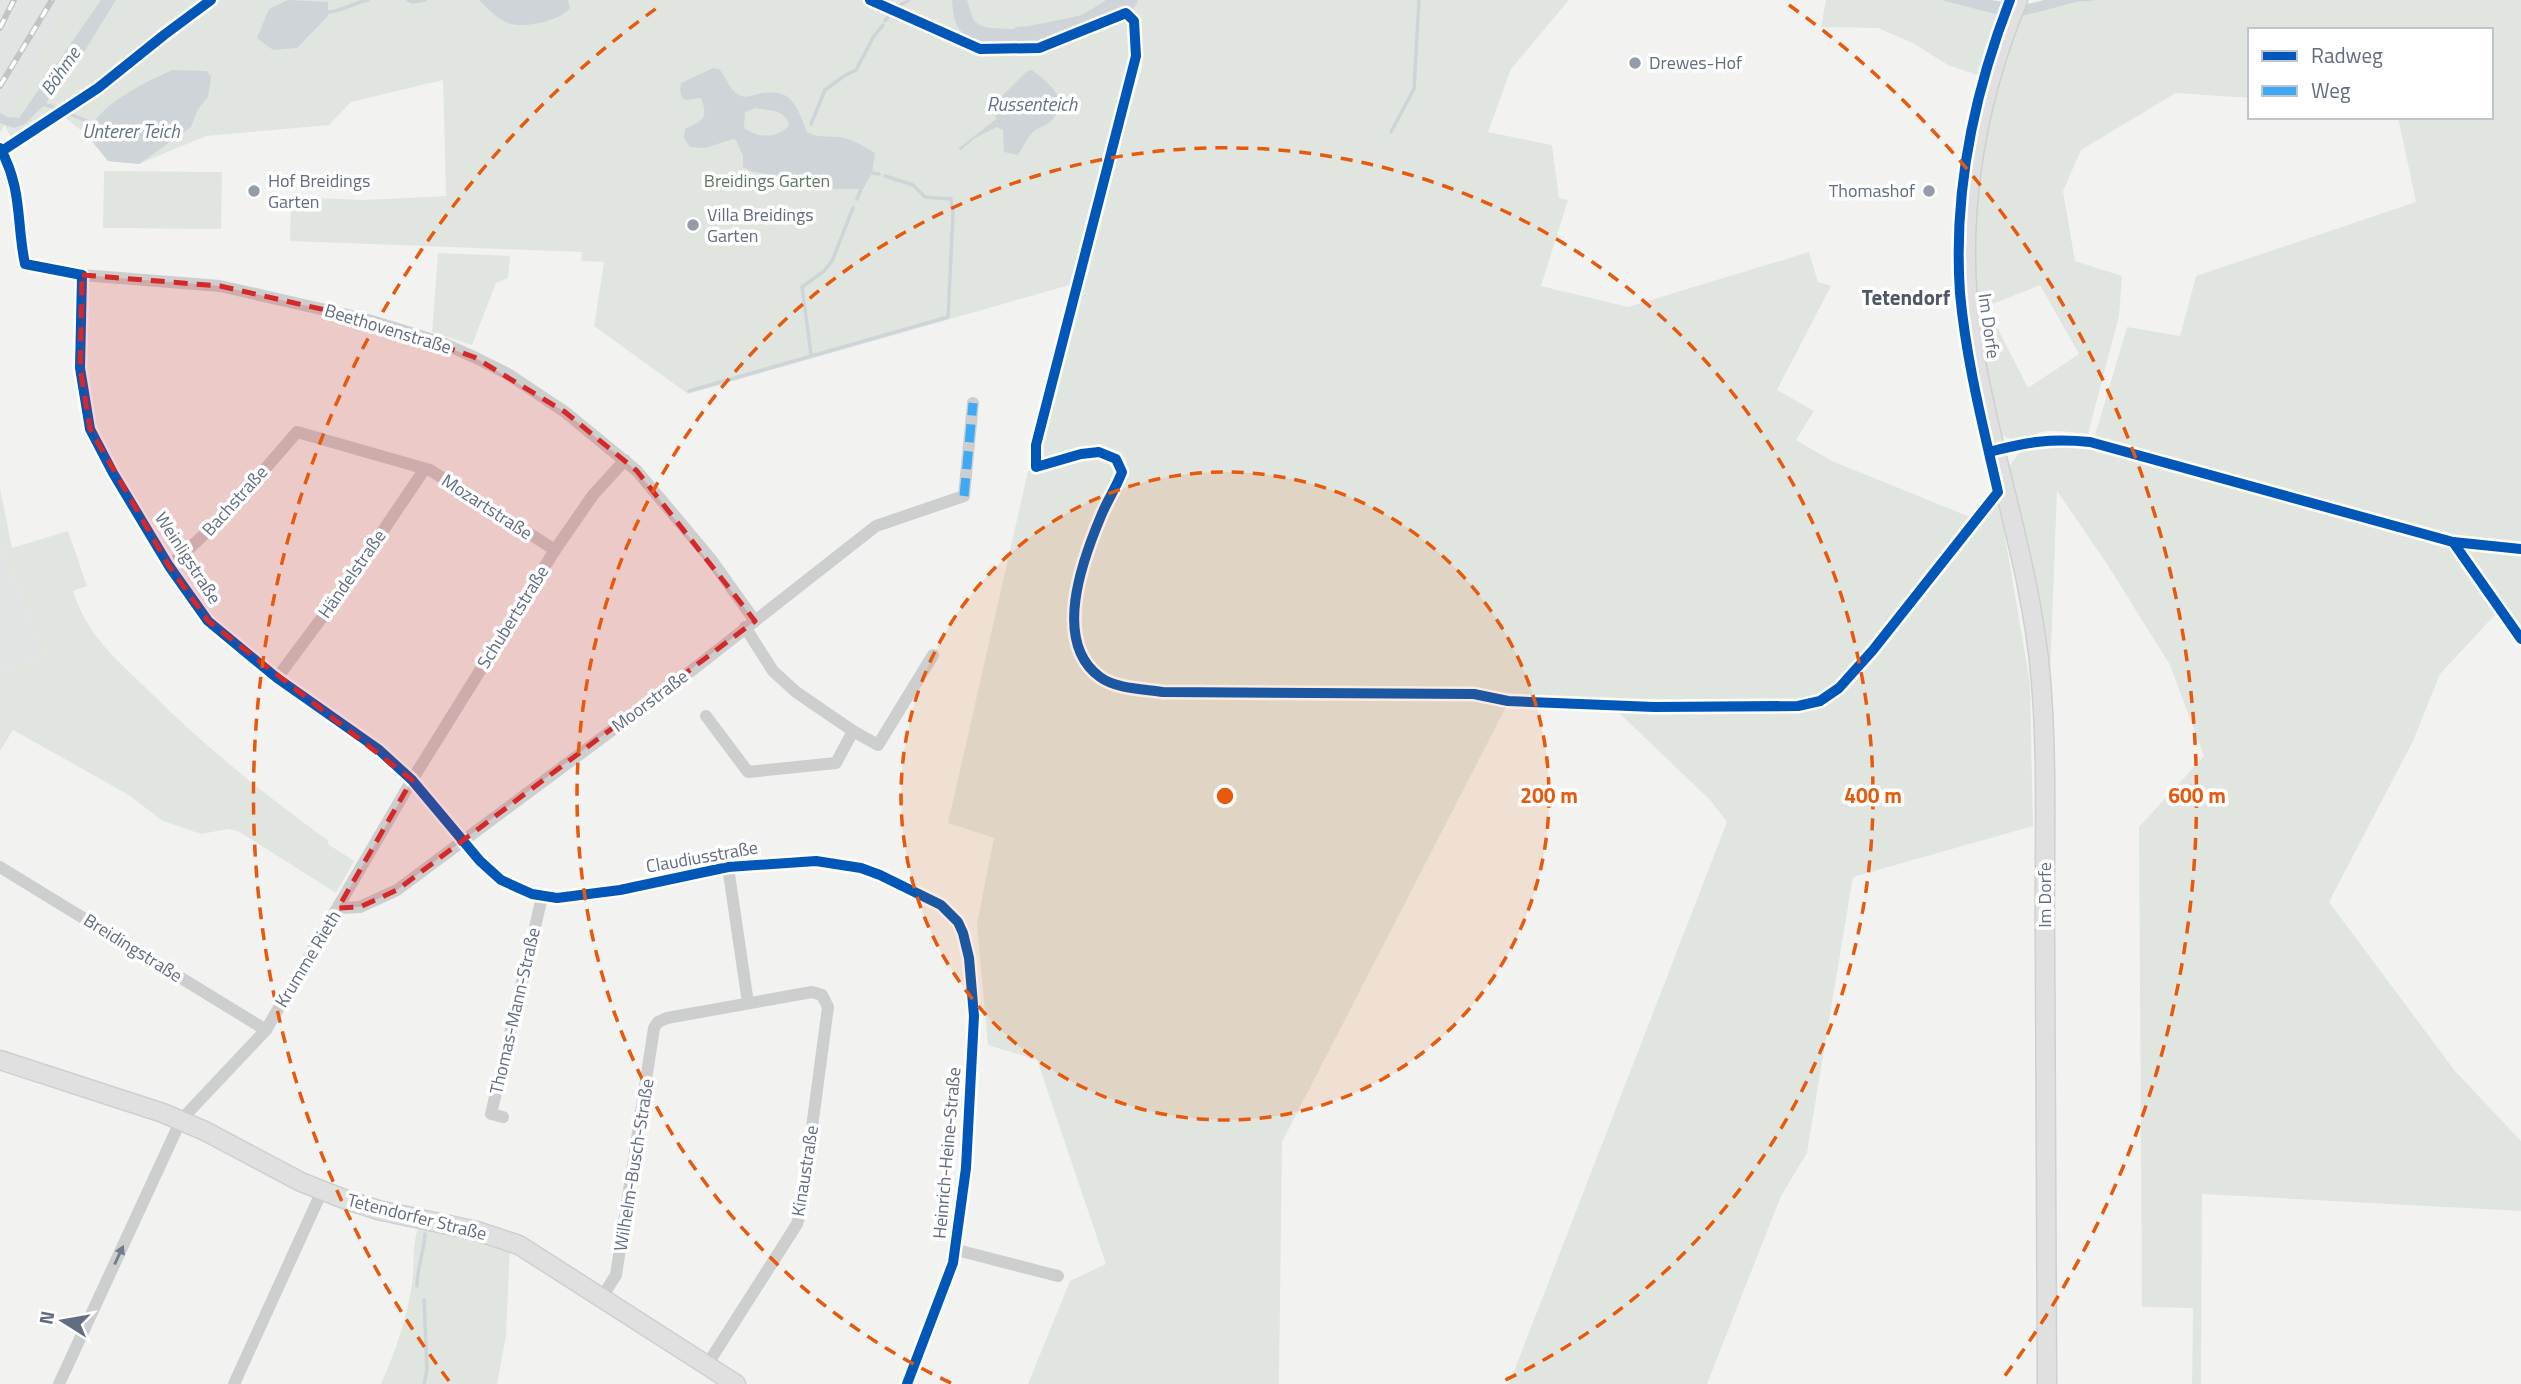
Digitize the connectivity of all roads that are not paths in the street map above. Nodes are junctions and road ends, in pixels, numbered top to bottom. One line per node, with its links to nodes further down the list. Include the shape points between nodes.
1 (2018, 0): 6 (street, Im Dorfe, via 1992,76 1973,155 1965,238 1966,292)
2 (0, 148): 3 (street, Beethovenstraße, via 18,198 25,264)
3 (82, 275): 7 (street, Beethovenstraße, via 220,286 365,319 440,342 508,374); 11 (street, Weinligstraße, via 80,368 90,429)
4 (973, 403): 12 (street, Moorstraße, via 964,496 876,526)
5 (297, 432): 8 (street, Mozartstraße); 11 (street, Bachstraße, via 228,512)
6 (1995, 451): 9 (street, via 2058,439 2090,442 2453,541); 38 (street, Im Dorfe, via 2031,606 2041,684)
7 (625, 460): 10 (street, Schubertstraße, via 593,495); 12 (street, Beethovenstraße, via 710,558)
8 (424, 470): 10 (street, Mozartstraße); 14 (street, Händelstraße)
9 (2521, 549)
10 (555, 550): 17 (street, Schubertstraße)
11 (169, 566): 14 (street, Weinligstraße, via 208,621)
12 (750, 624): 16 (street, Beethovenstraße, via 774,671); 18 (street, Moorstraße)
13 (933, 655): 16 (street, via 878,745)
14 (278, 677): 17 (street, Weinligstraße, via 378,749)
15 (706, 716): 16 (street, via 748,772 836,763)
16 (853, 732)
17 (412, 780): 18 (street, Weinligstraße); 22 (street, Krumme Rieth)
18 (462, 840): 21 (street, Claudiusstraße, via 501,880); 22 (street, Moorstraße, via 391,893 360,906)
19 (0, 867): 25 (street, Breidingstraße)
20 (729, 867): 21 (street, Claudiusstraße, via 608,892); 23 (street, Claudiusstraße, via 816,861 880,875 951,913 963,933); 24 (street)
21 (542, 897): 27 (street, Thomas-Mann-Straße, via 491,1114)
22 (338, 908): 25 (street, Krumme Rieth)
23 (969, 958): 30 (street, Heinrich-Heine-Straße, via 973,1030)
24 (748, 1003): 32 (street, Wilhelm-Busch-Straße, via 667,1018 654,1028 617,1270); 33 (street, Kinaustraße, via 813,992 822,995 828,1007 797,1224)
25 (265, 1030): 28 (street, Krumme Rieth)
26 (0, 1059): 28 (street, Tetendorfer Straße)
27 (503, 1117)
28 (181, 1120): 29 (street, Tetendorfer Straße); 34 (street, Krumme Rieth, one-way to 28)
29 (322, 1191): 32 (street, Tetendorfer Straße, via 378,1210 503,1238); 35 (street)
30 (957, 1250): 31 (street, Heinrich-Heine-Straße); 37 (street, Heinrich-Heine-Straße)
31 (1058, 1276)
32 (602, 1297): 33 (street, Tetendorfer Straße)
33 (707, 1365): 36 (street, Tetendorfer Straße)
34 (59, 1384)
35 (234, 1384)
36 (736, 1384)
37 (907, 1384)
38 (2047, 1384)

